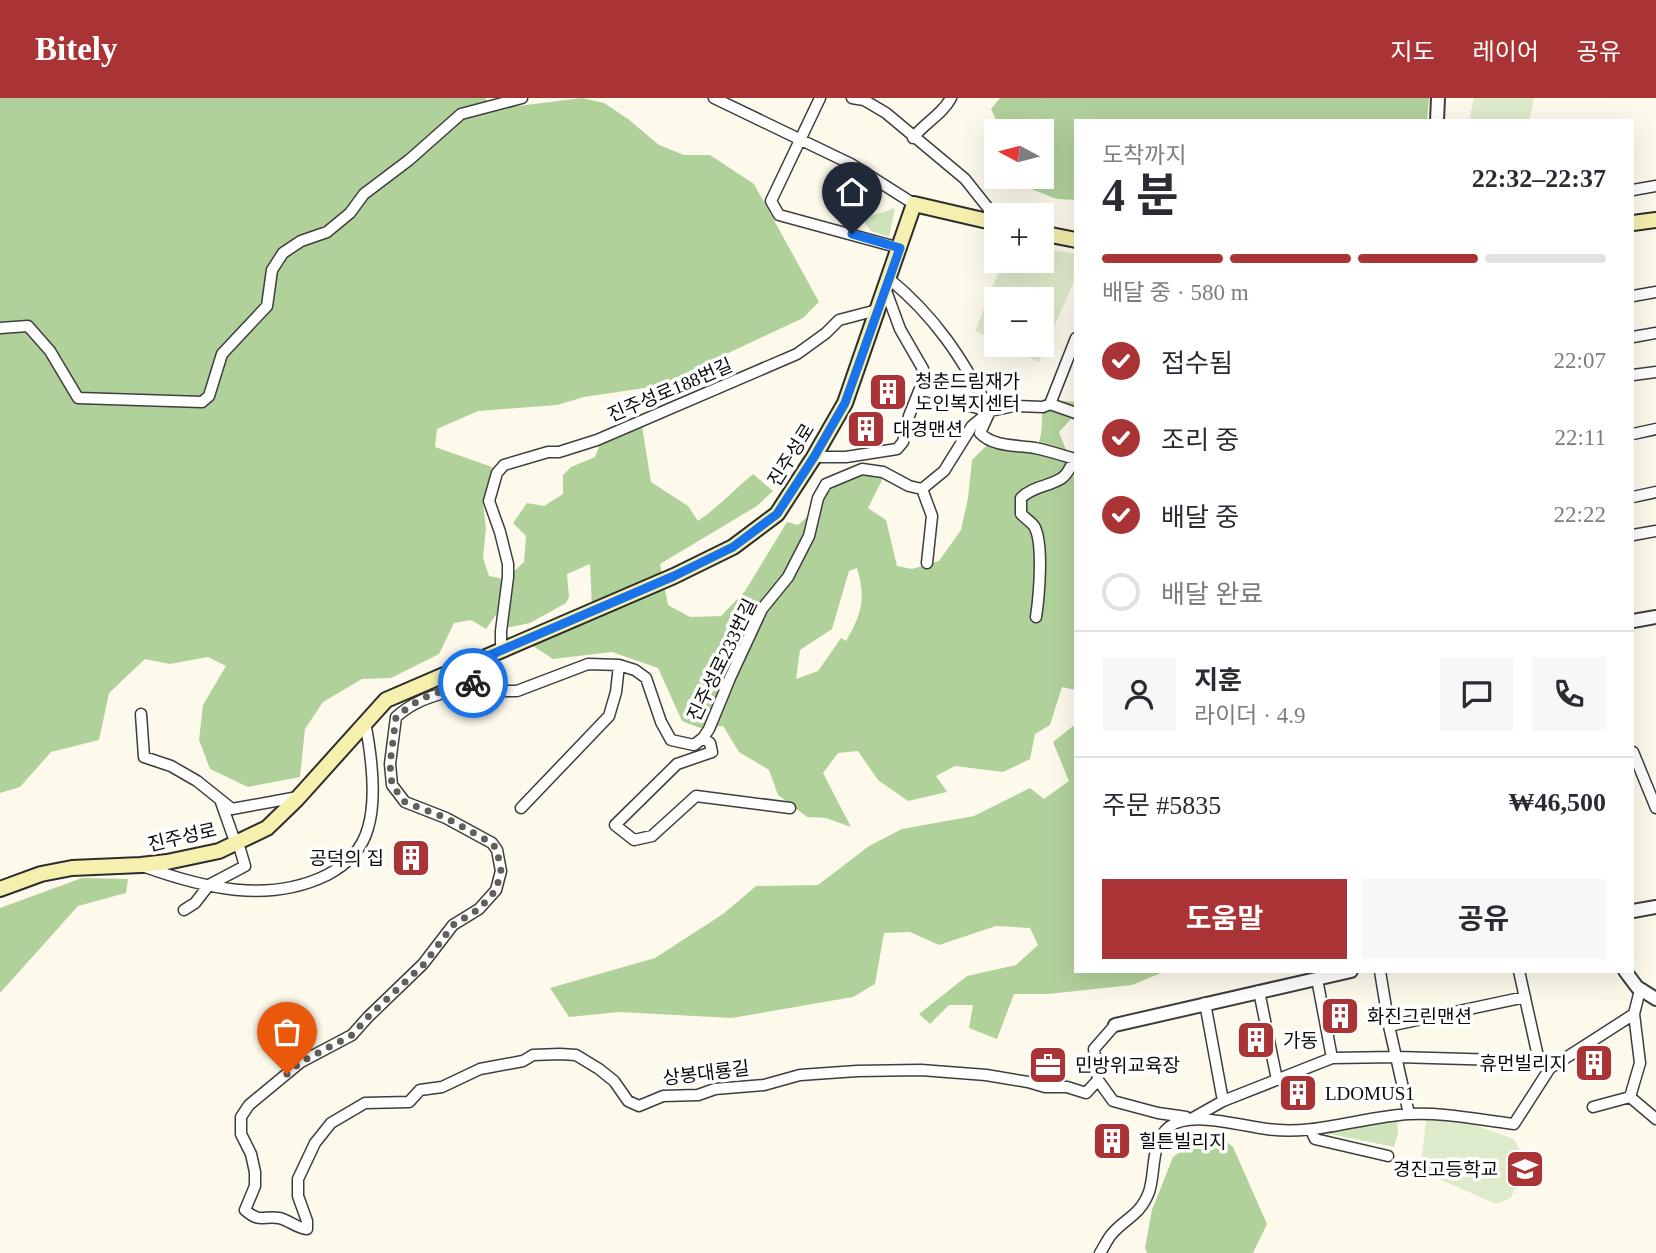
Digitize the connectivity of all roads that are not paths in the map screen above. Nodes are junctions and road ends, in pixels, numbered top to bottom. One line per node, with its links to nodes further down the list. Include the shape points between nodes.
1 (522, 98): 24 (street, via 461,114 364,194 327,232 283,253 272,270 267,306 222,354 209,396 202,402 78,398 50,351 28,326)
2 (714, 98): 9 (street)
3 (820, 98): 9 (street)
4 (852, 98): 8 (street, via 886,113)
5 (951, 98): 8 (street)
6 (1438, 98): 7 (street)
7 (1437, 119)
8 (914, 138): 12 (street, via 965,179)
9 (802, 139): 13 (street); 19 (street, via 771,201 779,215)
10 (1656, 186): 11 (street)
11 (1634, 190)
12 (984, 203)
13 (914, 204): 14 (main road); 19 (main road, 진주성로)
14 (984, 220)
15 (1656, 220): 16 (main road)
16 (1634, 223)
17 (1054, 236): 18 (main road)
18 (1074, 240)
19 (900, 248): 20 (main road, 진주성로)
20 (886, 283): 23 (main road, 진주성로); 30 (street, via 900,330 923,369); 32 (street, via 914,300 944,334)
21 (1656, 292): 22 (street)
22 (1634, 296)
23 (877, 310): 36 (main road, 진주성로, via 845,403); 49 (street, 진주성로188번길, via 839,320 797,354 597,440 507,463 497,473 489,501 508,564)
24 (0, 328)
25 (1656, 333): 26 (street)
26 (1634, 337)
27 (1074, 343): 31 (street)
28 (1656, 372): 29 (street)
29 (1634, 375)
30 (923, 391): 32 (street); 36 (street, via 919,391 897,449)
31 (1050, 404): 32 (street); 33 (street)
32 (989, 411): 37 (street, via 980,433 985,438); 39 (street, via 972,426 944,471)
33 (1074, 412)
34 (1656, 429): 35 (street)
35 (1634, 434)
36 (814, 457): 49 (main road, 진주성로, via 777,514 733,547)
37 (1074, 460)
38 (1074, 462): 46 (street, via 1064,477 1030,489 1021,498 1021,514 1038,537)
39 (922, 489): 45 (street, via 932,516); 55 (street, 진주성로233번길, via 883,472 862,469 826,484 809,536 788,577 762,609)
40 (1655, 493): 41 (street); 42 (street)
41 (1634, 497)
42 (1656, 505)
43 (1656, 531): 44 (street)
44 (1634, 535)
45 (927, 562)
46 (1036, 617)
47 (1656, 617): 48 (street)
48 (1634, 621)
49 (501, 650): 51 (main road, 진주성로)
50 (619, 665): 52 (street, via 588,664 517,691 493,691); 55 (street, 진주성로233번길, via 646,678 671,740 694,745); 59 (street, via 610,716)
51 (460, 668): 52 (street); 54 (main road, 진주성로, via 386,700)
52 (479, 680): 87 (street, 상봉대룡길, via 409,705 396,717 390,764 392,785 405,802 492,843 501,871 496,890 479,909 453,925 424,964 352,1035 301,1062 249,1105 241,1117 241,1134 255,1172 255,1186 246,1204 253,1217 277,1217 307,1229 298,1179 315,1143 331,1123 365,1103 410,1102 420,1090 442,1087 480,1069 533,1055 576,1055 614,1081 628,1101 639,1106 663,1096 857,1071 986,1075 1086,1093)
53 (141, 713): 58 (street, 진주성로, via 144,757 171,766)
54 (365, 722): 57 (main road, 진주성로); 65 (street, 진주성로, via 370,751 368,829 344,866 292,888 261,892)
55 (703, 738): 60 (street, 진주성로233번길, via 712,752 677,764 615,825 634,840 652,836 696,796)
56 (1634, 754): 61 (street)
57 (299, 797): 58 (street, 진주성로, via 232,809); 64 (main road, 진주성로, via 267,828 219,851)
58 (221, 801): 62 (street, 진주성로)
59 (521, 808)
60 (790, 808)
61 (1656, 808)
62 (233, 836)
63 (240, 849): 65 (street, 진주성로, via 245,866)
64 (141, 866): 65 (street, 진주성로); 66 (main road, 진주성로, via 72,868)
65 (209, 885): 68 (street, 진주성로)
66 (0, 889)
67 (1656, 907): 69 (street)
68 (184, 909)
69 (1634, 911)
70 (1342, 973): 74 (street)
71 (1380, 973): 82 (street)
72 (1519, 973): 77 (street)
73 (1627, 973): 75 (street)
74 (1317, 979): 76 (street); 84 (street)
75 (1640, 990): 78 (street); 80 (street)
76 (1259, 991): 79 (street); 88 (street)
77 (1525, 997): 82 (street); 85 (street)
78 (1656, 999)
79 (1205, 1003): 81 (street); 90 (street)
80 (1634, 1014): 86 (street); 89 (street, via 1640,1063)
81 (1115, 1025): 87 (street, via 1094,1049)
82 (1389, 1026): 83 (street)
83 (1397, 1057): 84 (street); 85 (street); 92 (street)
84 (1332, 1058): 88 (street)
85 (1539, 1061): 86 (street)
86 (1550, 1068): 92 (street, via 1514,1124)
87 (1098, 1080): 93 (street, via 1113,1101)
88 (1277, 1080): 90 (street)
89 (1630, 1097): 91 (street); 94 (street)
90 (1223, 1101): 93 (street)
91 (1593, 1107)
92 (1409, 1114): 95 (street)
93 (1193, 1118): 95 (street, via 1277,1131); 97 (street, via 1166,1129 1154,1153 1149,1191 1137,1214 1112,1233)
94 (1656, 1119)
95 (1311, 1130): 96 (street, via 1315,1139)
96 (1388, 1156)
97 (1100, 1253)

